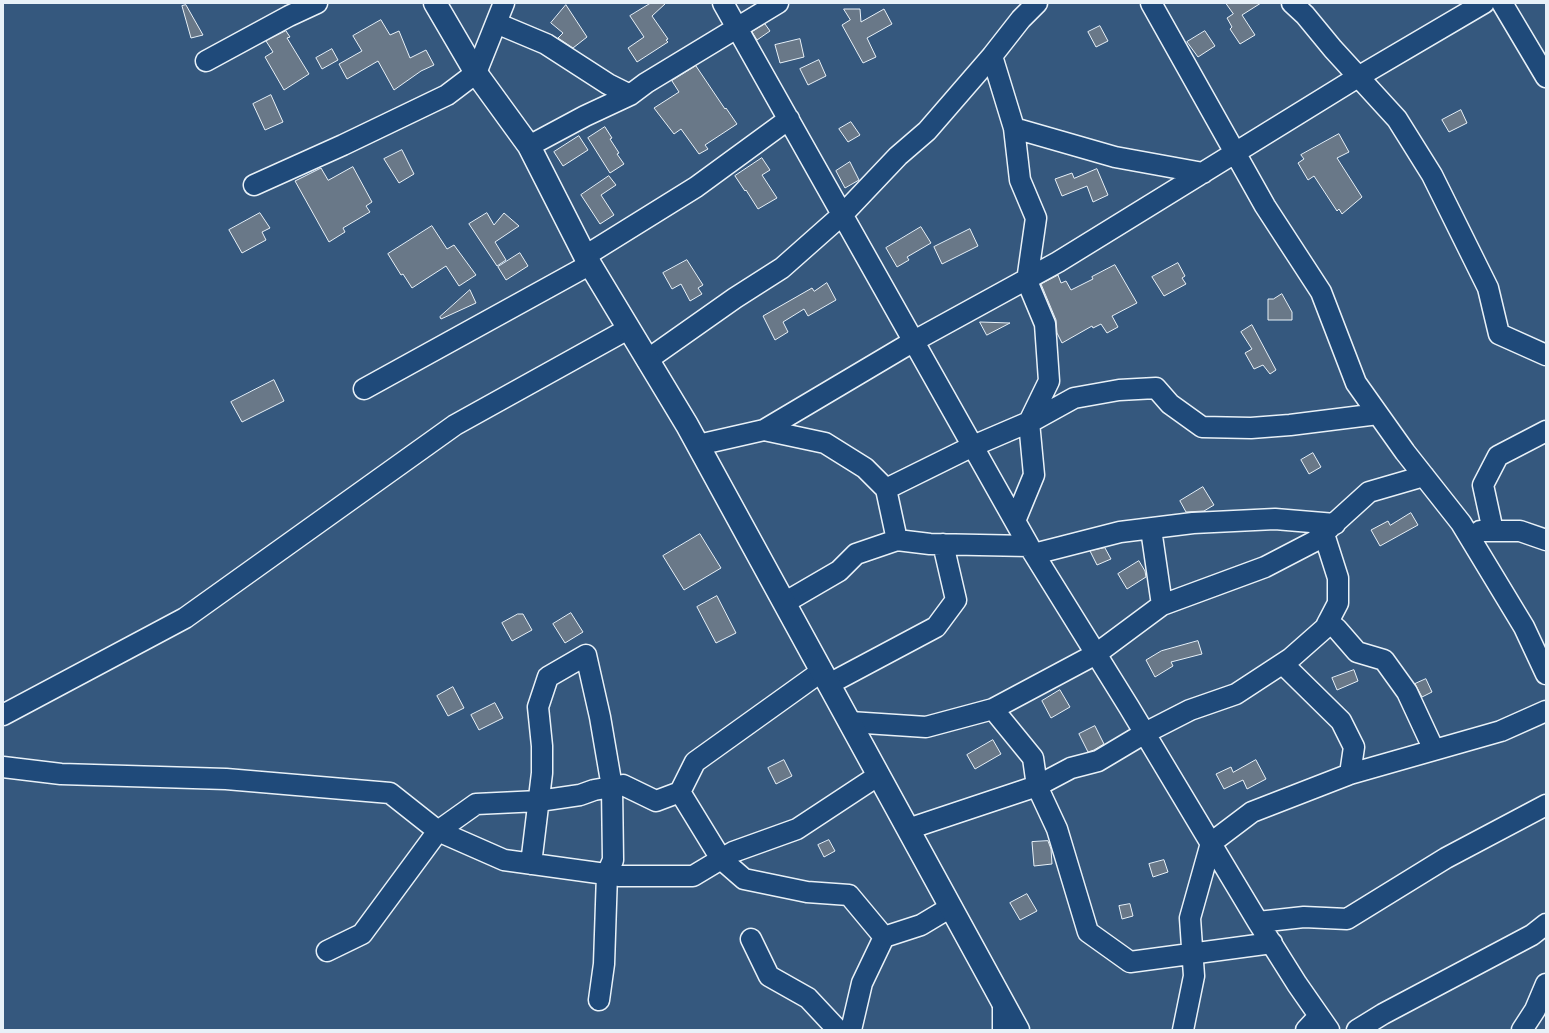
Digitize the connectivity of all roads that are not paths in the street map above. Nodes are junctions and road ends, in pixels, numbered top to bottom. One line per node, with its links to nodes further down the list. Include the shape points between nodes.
1 (317, 3): 14 (street)
2 (435, 3): 15 (main road)
3 (504, 3): 11 (street)
4 (723, 3): 12 (street)
5 (778, 3): 12 (street)
6 (1037, 3): 13 (street)
7 (1151, 3): 22 (street)
8 (1292, 3): 16 (street)
9 (1484, 3): 16 (street)
10 (1502, 3): 17 (street)
11 (496, 23): 15 (street); 18 (street, via 546,44 608,84)
12 (737, 27): 18 (street); 19 (street)
13 (992, 56): 20 (street); 25 (street, via 927,131 898,156)
14 (206, 61)
15 (476, 73): 21 (main road); 24 (street, via 447,95)
16 (1358, 77): 22 (street); 30 (street, via 1397,118 1432,175 1488,288 1499,334)
17 (1546, 77)
18 (630, 95): 21 (street)
19 (789, 120): 25 (street); 26 (street)
20 (1014, 128): 23 (street, via 1115,157); 27 (street, via 1020,180 1036,218)
21 (529, 146): 26 (main road)
22 (1235, 153): 23 (street); 33 (street, via 1265,206 1321,292 1356,383)
23 (1203, 173): 27 (street)
24 (254, 185)
25 (843, 214): 29 (street); 31 (street, via 782,268)
26 (587, 261): 28 (main road); 32 (street)
27 (1027, 281): 29 (street); 34 (street, via 1045,324 1049,381)
28 (628, 329): 31 (main road); 59 (street, via 455,425 186,618)
29 (914, 341): 35 (street); 38 (street)
30 (1546, 356)
31 (647, 360): 37 (main road)
32 (364, 389)
33 (1378, 414): 34 (street, via 1251,428 1202,427 1170,404 1156,388 1119,390 1074,398); 39 (street)
34 (1029, 422): 38 (street); 41 (street, via 1034,475)
35 (764, 430): 37 (street); 40 (street, via 825,443 865,468)
36 (1546, 431): 45 (street, via 1498,456 1483,484)
37 (698, 445): 50 (main road)
38 (973, 446): 40 (street); 41 (street)
39 (1424, 476): 43 (street, via 1369,492); 44 (street)
40 (886, 489): 46 (street)
41 (1015, 521): 49 (street)
42 (1152, 529): 43 (street, via 1193,523 1275,519); 49 (street, via 1120,532); 51 (street)
43 (1329, 529): 51 (street, via 1315,542 1265,567); 52 (street, via 1338,578 1338,603)
44 (1465, 530): 45 (street); 55 (street, via 1524,628)
45 (1493, 531): 47 (street, via 1520,531)
46 (897, 540): 48 (street); 50 (street, via 856,554 839,570)
47 (1546, 540)
48 (943, 544): 49 (street); 56 (street, via 956,600 936,627)
49 (1031, 550): 53 (street)
50 (784, 603): 56 (main road)
51 (1162, 605): 53 (street)
52 (1328, 622): 54 (street); 62 (street, via 1338,629 1357,652 1384,660 1407,692)
53 (1096, 654): 57 (street); 61 (street)
54 (1283, 664): 61 (street, via 1236,694 1190,710); 64 (street, via 1341,721 1354,747)
55 (1546, 674)
56 (825, 677): 60 (main road); 68 (street, via 695,762)
57 (993, 709): 60 (street, via 926,727); 66 (street, via 1033,758)
58 (1546, 711): 62 (street, via 1501,731)
59 (3, 715)
60 (850, 722): 65 (main road)
61 (1145, 733): 66 (street, via 1098,761 1071,768); 73 (street)
62 (1434, 750): 64 (street)
63 (3, 767): 72 (street, via 61,774 226,779 390,793)
64 (1350, 774): 73 (street, via 1252,812)
65 (879, 775): 71 (main road); 74 (street, via 797,829 733,852)
66 (1037, 786): 71 (street); 84 (street, via 1057,829 1088,932 1130,962)
67 (612, 787): 68 (street, via 623,784 656,801); 69 (street); 69 (street, via 586,655 548,677 538,707 542,746); 76 (street, via 613,860)
68 (680, 792): 74 (street)
69 (539, 801): 72 (street, via 476,804); 75 (street)
70 (1546, 805): 78 (street, via 1446,858 1347,919 1304,917)
71 (908, 829): 77 (main road)
72 (438, 831): 75 (street, via 504,860); 83 (street, via 362,934)
73 (1211, 843): 78 (street); 84 (street, via 1190,918)
74 (721, 859): 76 (street, via 693,876); 80 (street, via 744,879 808,892 849,895)
75 (531, 864): 76 (street)
76 (607, 874): 86 (street, via 604,964)
77 (951, 908): 80 (street, via 921,925); 87 (main road)
78 (1258, 922): 82 (street)
79 (1546, 924): 94 (street, via 1532,935 1383,1014)
80 (884, 937): 90 (street, via 862,983)
81 (752, 939): 89 (street, via 769,976 808,998)
82 (1272, 943): 84 (street); 88 (street)
83 (327, 951)
84 (1193, 954): 93 (street, via 1194,976)
85 (1546, 984): 95 (street, via 1535,1010)
86 (599, 1000)
87 (1003, 1002): 91 (street); 92 (main road)
88 (1318, 1025)
89 (838, 1030)
90 (851, 1030)
91 (1003, 1030)
92 (1018, 1030)
93 (1183, 1030)
94 (1358, 1030)
95 (1522, 1030)

